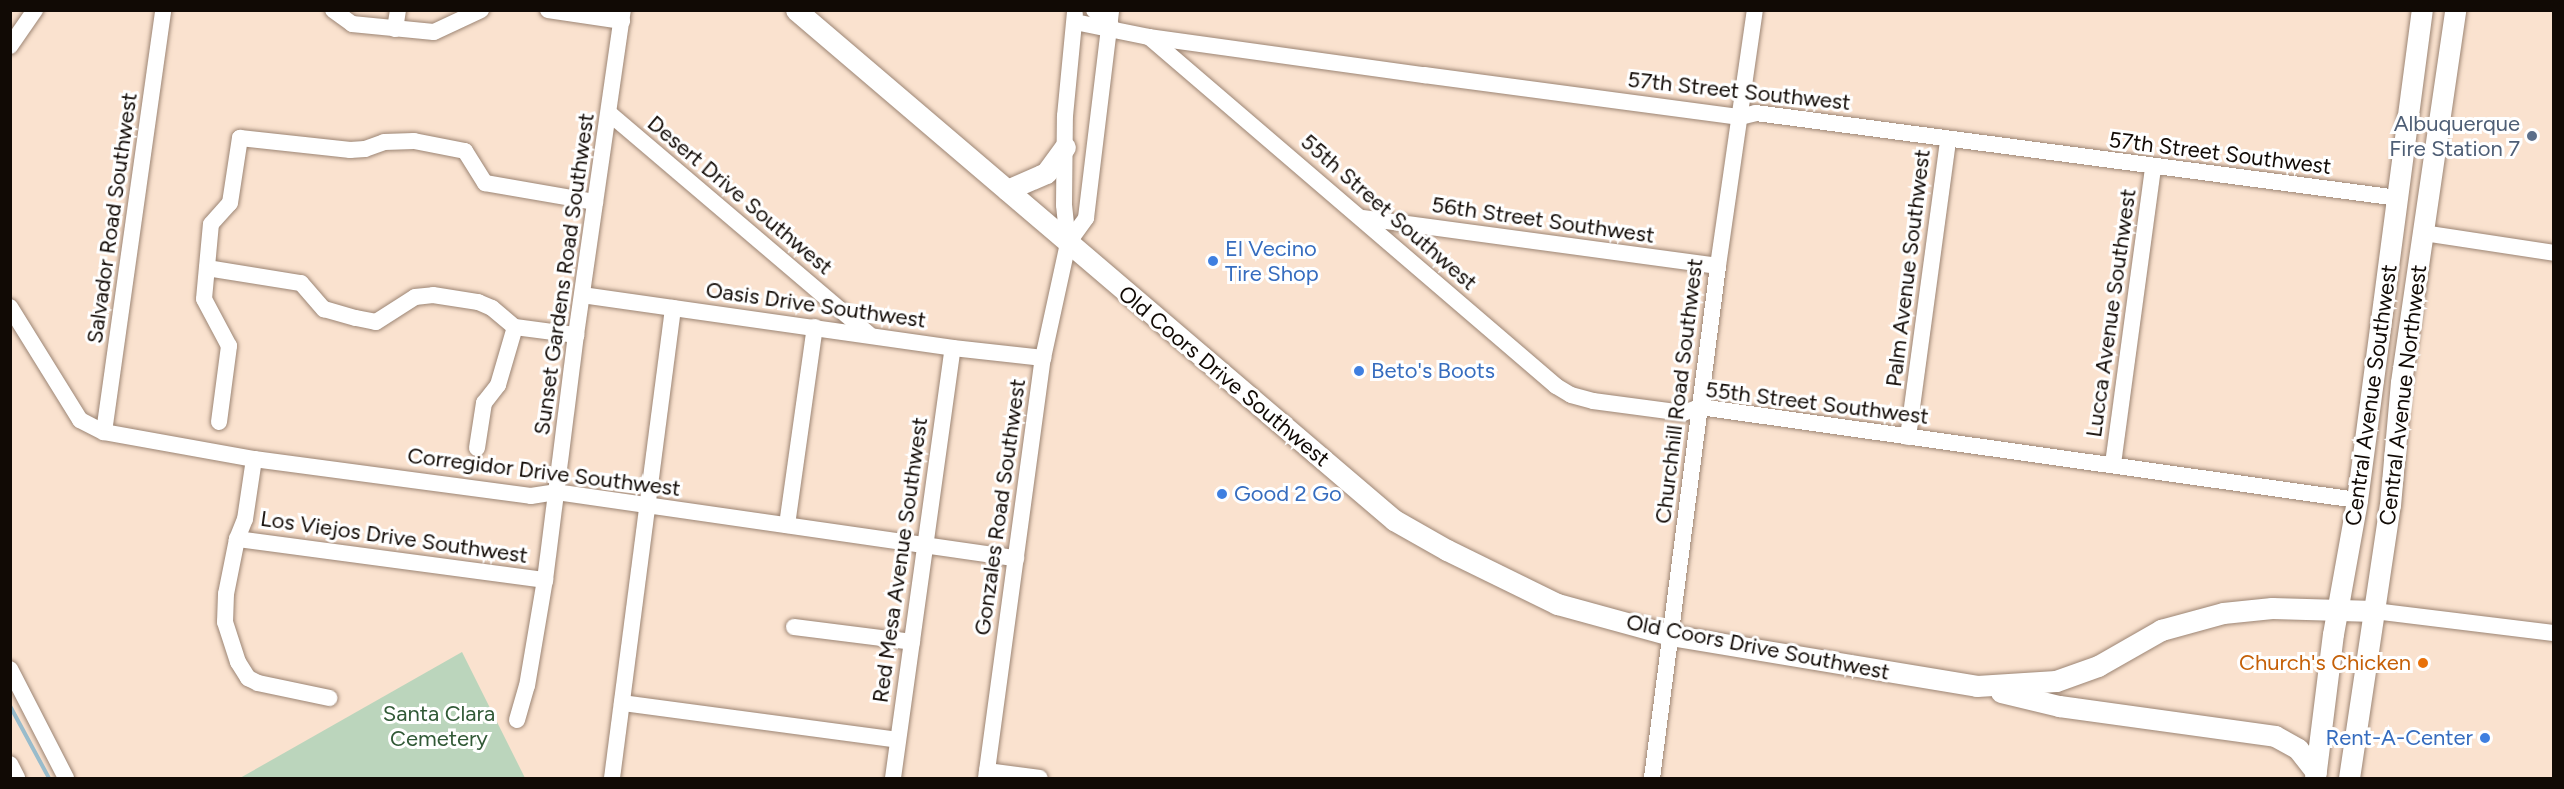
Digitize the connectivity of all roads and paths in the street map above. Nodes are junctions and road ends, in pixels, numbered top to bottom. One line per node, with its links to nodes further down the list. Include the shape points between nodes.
1 (35, 10): 17 (street)
2 (163, 10): 43 (street, Salvador Road Southwest)
3 (333, 10): 15 (street, via 352,24)
4 (398, 10): 15 (street)
5 (481, 10): 15 (street, via 434,32)
6 (548, 10): 12 (street)
7 (796, 10): 23 (main road, Old Coors Drive Southwest)
8 (1094, 10): 14 (street)
9 (1755, 10): 19 (street, Churchhill Road Southwest)
10 (2422, 10): 24 (main road, Central Avenue Southwest)
11 (2454, 10): 27 (main road, Central Avenue Northwest)
12 (623, 16): 18 (street, Sunset Gardens Road Southwest)
13 (1075, 16): 14 (street, 57th Street Southwest); 21 (street, Gonzales Road Southwest)
14 (1110, 21): 16 (street, 57th Street Southwest); 28 (street, Gonzales Road Southwest, via 1086,218)
15 (395, 29)
16 (1149, 37): 19 (street, 57th Street Southwest); 26 (street, 55th Street Southwest)
17 (10, 45)
18 (609, 113): 25 (street, Sunset Gardens Road Southwest); 38 (street, Desert Drive Southwest)
19 (1740, 117): 20 (street, 57th Street Southwest, via 1756,113); 30 (street, Churchhill Road Southwest)
20 (1947, 140): 22 (street, 57th Street Southwest); 44 (street, Palm Avenue Southwest)
21 (1065, 147): 23 (main road, via 1046,173); 28 (street, Gonzales Road Southwest)
22 (2153, 168): 24 (street, 57th Street Southwest); 47 (street, Lucca Avenue Southwest)
23 (1007, 190): 28 (main road, Old Coors Drive Southwest)
24 (2398, 198): 49 (main road, Central Avenue Southwest)
25 (595, 202): 31 (street, via 485,183 465,150 414,141 384,142 350,150 240,138 230,203 212,224); 32 (street, Sunset Gardens Road Southwest)
26 (1363, 218): 30 (street, 56th Street Southwest); 41 (street, 55th Street Southwest, via 1571,395 1683,413)
27 (2424, 233): 29 (street); 57 (main road, Central Avenue Northwest)
28 (1068, 243): 40 (street, Gonzales Road Southwest); 60 (main road, Old Coors Drive Southwest, via 1394,520 1557,604)
29 (2553, 253)
30 (1718, 266): 41 (street, Churchhill Road Southwest)
31 (207, 267): 35 (street, via 301,283 324,309 376,322 415,297 433,295 478,302); 42 (street, via 204,299 230,346)
32 (582, 295): 34 (street, Oasis Drive Southwest); 37 (street, Sunset Gardens Road Southwest)
33 (10, 307): 43 (street, Corregidor Drive Southwest, via 80,420)
34 (673, 308): 36 (street, Oasis Drive Southwest); 50 (street)
35 (515, 327): 37 (street); 45 (street, via 498,385 484,402)
36 (814, 327): 38 (street, Oasis Drive Southwest); 51 (street)
37 (576, 335): 48 (street, Sunset Gardens Road Southwest)
38 (870, 335): 39 (street, Oasis Drive Southwest)
39 (953, 348): 40 (street, Oasis Drive Southwest); 53 (street, Red Mesa Avenue Southwest)
40 (1043, 358): 54 (street, Gonzales Road Southwest)
41 (1700, 407): 44 (street, 55th Street Southwest); 60 (street, Churchhill Road Southwest)
42 (219, 422)
43 (104, 432): 46 (street, Corregidor Drive Southwest)
44 (1908, 437): 47 (street, 55th Street Southwest)
45 (477, 448)
46 (254, 459): 48 (street, Corregidor Drive Southwest, via 531,496); 52 (street, via 245,519)
47 (2113, 464): 49 (street, 55th Street Southwest)
48 (556, 492): 50 (street, Corregidor Drive Southwest); 55 (street, Sunset Gardens Road Southwest)
49 (2356, 500): 56 (main road, Central Avenue Southwest)
50 (646, 506): 51 (street, Corregidor Drive Southwest); 65 (street)
51 (787, 525): 53 (street, Corregidor Drive Southwest)
52 (237, 539): 55 (street, Los Viejos Drive Southwest); 64 (street, via 226,594 225,622 238,662 248,678 258,683)
53 (925, 544): 54 (street, Corregidor Drive Southwest); 61 (street, Red Mesa Avenue Southwest)
54 (1016, 558): 69 (street, Gonzales Road Southwest)
55 (545, 580): 66 (street, Sunset Gardens Road Southwest, via 527,686)
56 (2338, 610): 57 (main road, Old Coors Drive Southwest); 63 (main road, Old Coors Drive Southwest, via 2272,608 2223,613 2162,630 2098,666 2056,681); 70 (main road, Central Avenue Southwest)
57 (2374, 610): 59 (street); 77 (main road, Central Avenue Northwest)
58 (794, 627): 61 (street)
59 (2553, 633)
60 (1670, 635): 63 (main road, Old Coors Drive Southwest); 76 (street, Churchhill Road Southwest)
61 (912, 642): 67 (street, Red Mesa Avenue Southwest)
62 (10, 669): 72 (street)
63 (1977, 686): 70 (main road, via 2059,706 2275,736 2298,749)
64 (328, 698)
65 (622, 703): 67 (street); 73 (street)
66 (516, 720)
67 (898, 740): 74 (street, Red Mesa Avenue Southwest)
68 (10, 764): 71 (street)
69 (986, 775): 75 (street)
70 (2316, 775)
71 (17, 778)
72 (66, 778)
73 (612, 778)
74 (893, 778)
75 (1040, 778)
76 (1652, 778)
77 (2349, 778)

